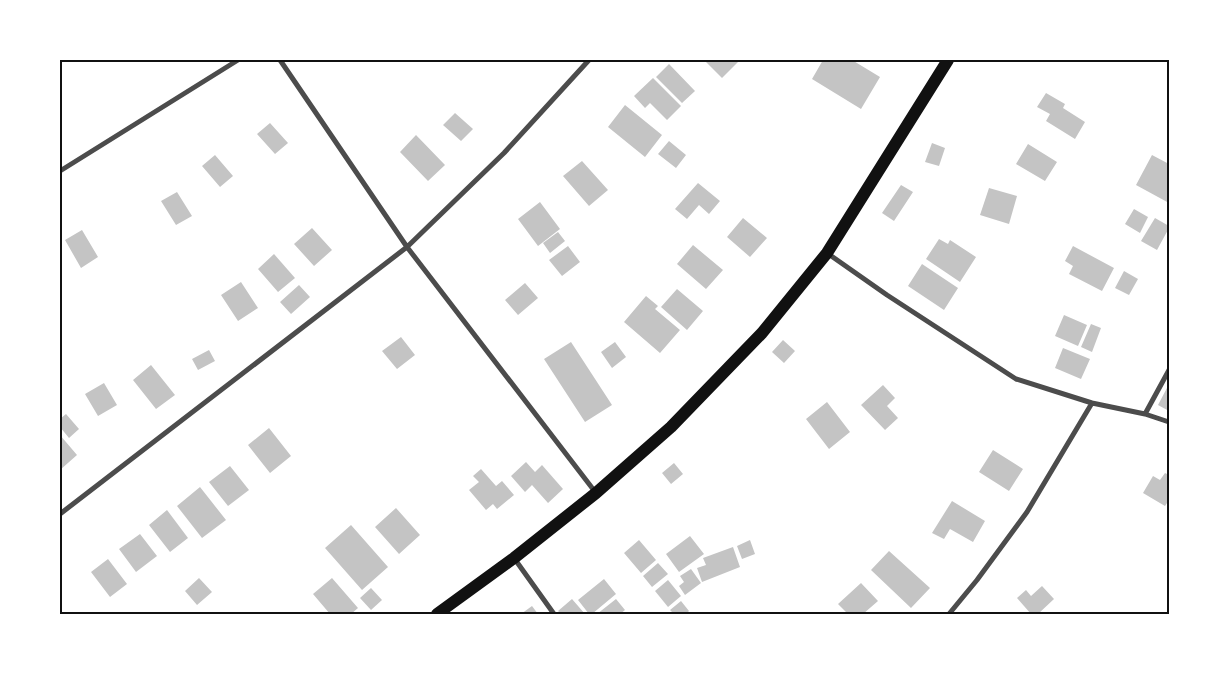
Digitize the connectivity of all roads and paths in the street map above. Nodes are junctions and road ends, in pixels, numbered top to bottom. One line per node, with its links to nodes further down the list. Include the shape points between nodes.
1 (238, 60): 5 (street)
2 (280, 60): 6 (street)
3 (589, 60): 6 (street, via 504,154)
4 (948, 60): 7 (main road)
5 (60, 171)
6 (408, 247): 12 (street); 13 (street)
7 (827, 253): 9 (street, via 1016,379); 12 (main road, via 762,333 671,427)
8 (1169, 370): 10 (street)
9 (1092, 403): 10 (street); 17 (street, via 1027,512)
10 (1145, 414): 11 (street)
11 (1169, 422)
12 (596, 494): 14 (main road)
13 (60, 514)
14 (514, 558): 15 (main road); 16 (street)
15 (436, 614)
16 (554, 614)
17 (949, 614)

